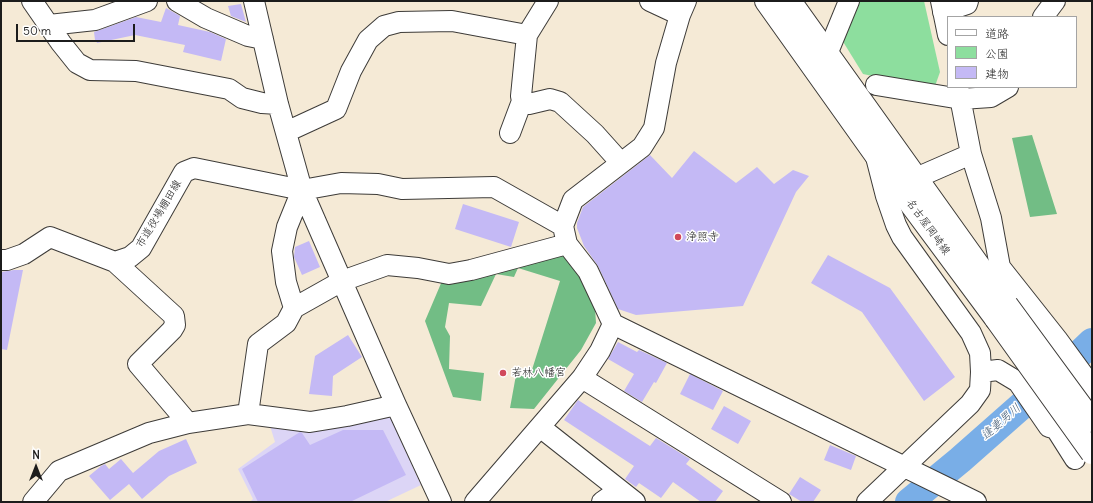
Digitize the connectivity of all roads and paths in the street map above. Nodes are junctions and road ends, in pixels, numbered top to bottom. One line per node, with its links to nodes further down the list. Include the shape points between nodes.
1 (32, 1): 15 (street)
2 (147, 1): 15 (street, via 95,20)
3 (177, 1): 18 (street, via 206,18 248,36)
4 (254, 1): 18 (street)
5 (548, 1): 17 (street)
6 (650, 1): 13 (street)
7 (766, 1): 27 (main road, 名古屋岡崎線)
8 (790, 1): 19 (main road, 名古屋岡崎線)
9 (849, 1): 19 (street)
10 (968, 1): 12 (street, via 967,4)
11 (1055, 1): 14 (street)
12 (942, 6): 16 (street)
13 (683, 8): 29 (street, via 666,63 654,128 642,146)
14 (1045, 16)
15 (49, 25): 24 (street, via 77,63 90,70 136,71 229,89 242,98)
16 (947, 30)
17 (527, 35): 23 (street); 25 (street, via 452,21 399,22 384,26 368,40 336,109)
18 (263, 39): 24 (street)
19 (828, 52): 30 (main road, 名古屋岡崎線)
20 (876, 85): 22 (street)
21 (1006, 88): 22 (street, via 991,97)
22 (960, 93): 28 (street)
23 (522, 101): 26 (street); 29 (street, via 529,104 550,99 560,102 595,134)
24 (278, 104): 25 (street)
25 (286, 132): 31 (street)
26 (510, 133)
27 (874, 152): 37 (main road, 名古屋岡崎線); 39 (street, via 896,225 971,333 980,354)
28 (971, 154): 30 (street); 41 (street, via 991,218 1000,267 1058,339)
29 (621, 163): 32 (street, via 573,200)
30 (916, 178): 37 (main road, 名古屋岡崎線)
31 (302, 190): 32 (street, via 342,183 378,184 402,189 494,186); 34 (street, 市道役場棚田線, via 194,168 184,172 141,248 130,257); 35 (street); 36 (street, via 287,227 282,251 286,282)
32 (565, 235): 35 (street, via 471,270 449,274 387,265); 38 (street, via 588,271)
33 (1, 260): 34 (street, via 24,254 50,237)
34 (115, 262): 45 (street, via 174,316 175,324 172,330 138,364)
35 (342, 281): 36 (street); 42 (street)
36 (294, 308): 43 (street, via 286,323 258,344)
37 (1002, 312): 44 (main road, 名古屋岡崎線, bridge); 48 (main road, 名古屋岡崎線, bridge)
38 (613, 324): 40 (street, via 600,351); 49 (street)
39 (982, 372): 47 (street, via 998,370 1018,382); 49 (street, via 980,390 970,404)
40 (582, 378): 46 (street); 57 (street)
41 (1090, 384): 47 (street, via 1092,397 1088,406 1062,429)
42 (396, 405): 43 (street, via 310,422); 53 (street)
43 (248, 414): 45 (street)
44 (1092, 421)
45 (188, 423): 52 (street, via 149,433 60,471)
46 (540, 428): 50 (street); 54 (street)
47 (1052, 428): 48 (street)
48 (1084, 456)
49 (905, 467): 51 (street); 58 (street)
50 (619, 490): 55 (street); 56 (street)
51 (973, 500)
52 (33, 502)
53 (442, 502)
54 (475, 502)
55 (602, 502)
56 (635, 502)
57 (781, 502)
58 (867, 502)

